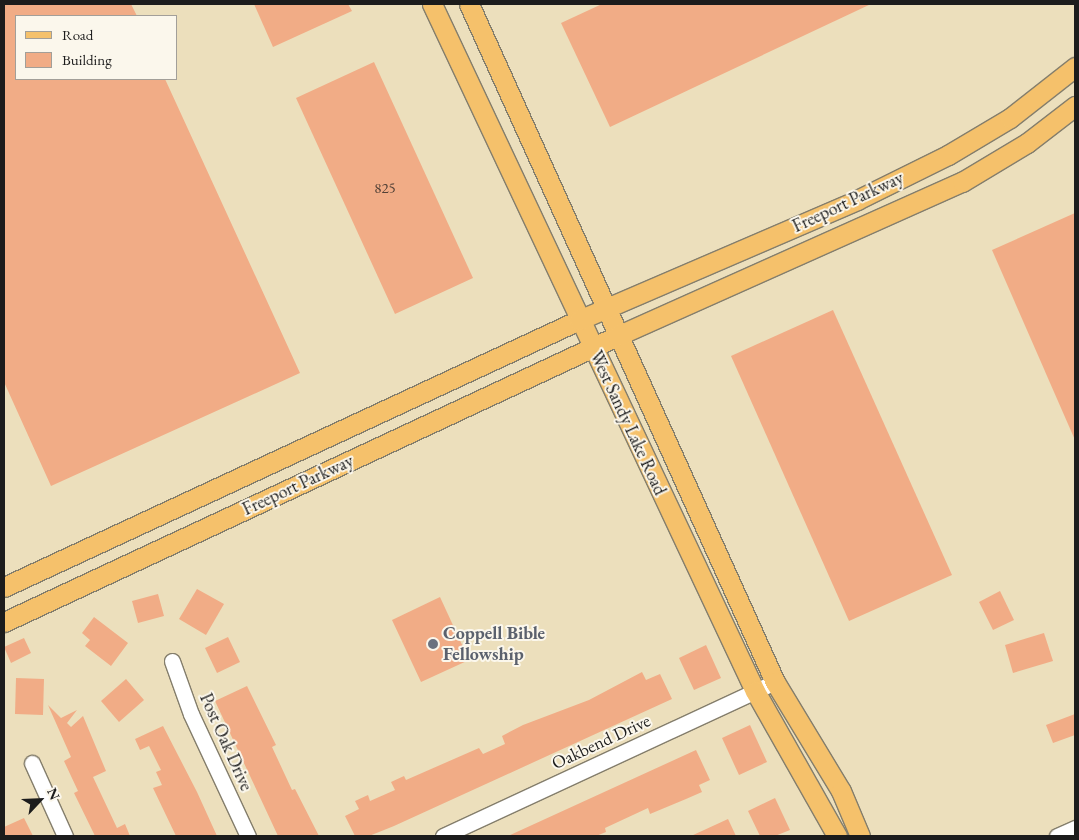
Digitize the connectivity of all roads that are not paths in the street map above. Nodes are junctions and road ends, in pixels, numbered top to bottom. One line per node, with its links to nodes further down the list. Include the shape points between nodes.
1 (469, 4): 7 (main road, West Sandy Lake Road)
2 (435, 5): 8 (main road, West Sandy Lake Road)
3 (1075, 68): 5 (main road, Freeport Parkway, via 1010,118 948,155)
4 (1075, 106): 6 (main road, Freeport Parkway, via 1027,144 962,182)
5 (857, 200): 6 (main road); 7 (main road, Freeport Parkway)
6 (870, 226): 9 (main road, Freeport Parkway)
7 (605, 309): 8 (main road, Freeport Parkway); 9 (main road, West Sandy Lake Road)
8 (580, 320): 10 (main road, West Sandy Lake Road); 11 (main road, Freeport Parkway)
9 (617, 336): 10 (main road, Freeport Parkway); 20 (main road, West Sandy Lake Road)
10 (593, 348): 12 (main road, Freeport Parkway); 21 (main road, West Sandy Lake Road)
11 (380, 413): 12 (main road); 13 (main road, Freeport Parkway)
12 (392, 441): 14 (main road, Freeport Parkway)
13 (207, 493): 14 (main road); 15 (main road, Freeport Parkway)
14 (220, 521): 17 (main road, Freeport Parkway)
15 (27, 576): 16 (main road, Freeport Parkway); 17 (main road)
16 (4, 587)
17 (40, 605): 18 (main road, Freeport Parkway)
18 (4, 622)
19 (172, 661): 25 (street, Post Oak Drive, via 191,714)
20 (775, 682): 21 (street, Oakbend Drive); 28 (main road, West Sandy Lake Road, via 841,791)
21 (755, 691): 26 (street, Oakbend Drive); 27 (main road, West Sandy Lake Road)
22 (32, 763): 24 (street)
23 (1075, 828): 29 (street)
24 (65, 836)
25 (248, 836)
26 (443, 836)
27 (837, 836)
28 (860, 836)
29 (1057, 836)

